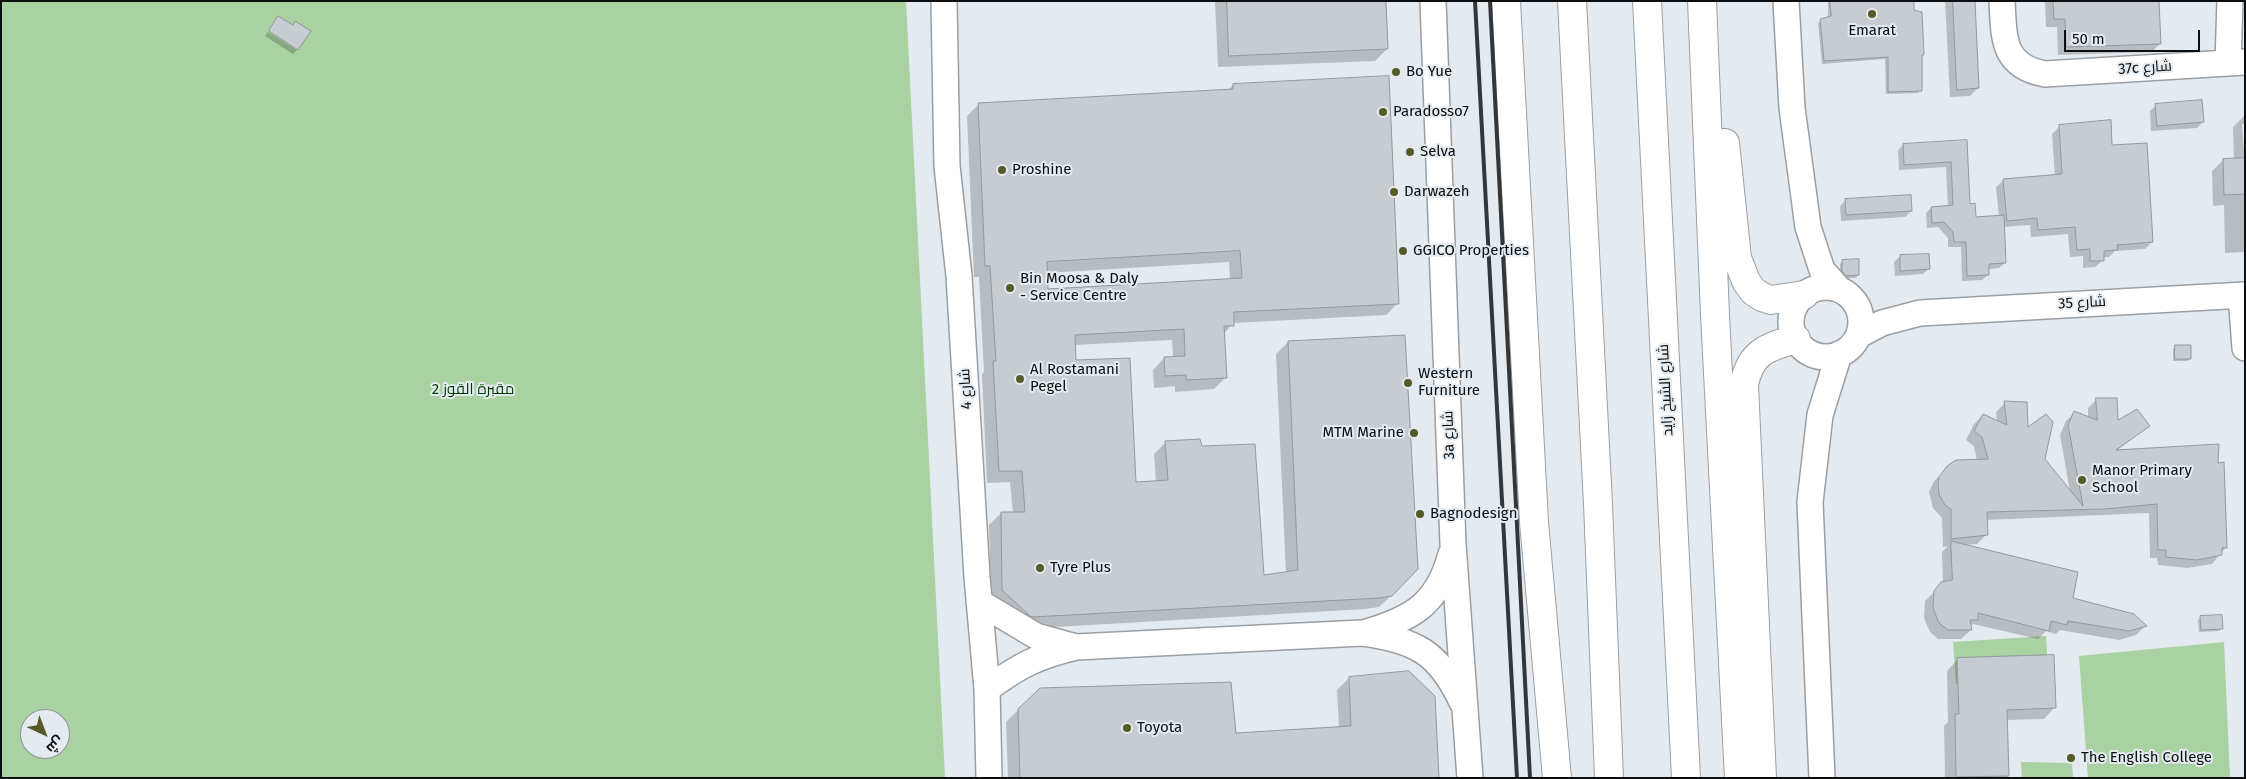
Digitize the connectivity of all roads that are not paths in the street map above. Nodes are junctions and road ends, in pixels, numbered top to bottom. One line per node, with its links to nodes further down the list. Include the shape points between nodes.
1 (944, 1): 23 (street, شارع 4, via 947,166 959,276)
2 (1433, 1): 22 (street, 3a شارع)
3 (1572, 1): 31 (highway, via 1599,514)
4 (1647, 1): 32 (highway, شارع الشيخ زايد)
5 (1786, 1): 12 (street, via 1793,116)
6 (2002, 1): 11 (street, 37c شارع, via 2005,40 2010,54 2019,65 2032,72 2045,74)
7 (2230, 1): 11 (street)
8 (2236, 1): 11 (street)
9 (1702, 5): 13 (highway, via 1718,94 1740,269 1754,291 1762,297 1777,299); 33 (highway)
10 (1501, 7): 30 (highway, via 1534,522)
11 (2239, 60)
12 (1808, 227): 13 (street); 15 (street, via 1822,270)
13 (1805, 294): 15 (street, via 1816,288 1828,287); 18 (street, via 1792,316 1793,332)
14 (2243, 295): 16 (street, شارع 35); 19 (street)
15 (1847, 296): 16 (street, شارع 35, via 1883,308); 17 (street, via 1861,318)
16 (1920, 313): 17 (street, شارع 35, via 1882,323)
17 (1858, 335): 20 (street, via 1847,350)
18 (1800, 344): 20 (street, via 1820,356); 21 (street, via 1815,374); 34 (highway, via 1771,346 1760,353 1746,373 1744,386)
19 (2245, 348)
20 (1839, 354): 21 (street)
21 (1820, 415): 35 (street, via 1811,481 1810,524)
22 (1453, 544): 24 (street, via 1445,574 1423,607 1406,618); 27 (street, 3a شارع)
23 (979, 602): 25 (street, via 1036,636); 26 (street, شارع 4)
24 (1362, 633): 25 (street); 27 (street, via 1406,642 1426,652 1442,667)
25 (1076, 647): 26 (street, via 1036,658)
26 (987, 689): 28 (street, شارع 4)
27 (1466, 711): 29 (street, 3a شارع)
28 (989, 778)
29 (1470, 778)
30 (1558, 778)
31 (1609, 778)
32 (1686, 778)
33 (1739, 778)
34 (1762, 778)
35 (1822, 778)

